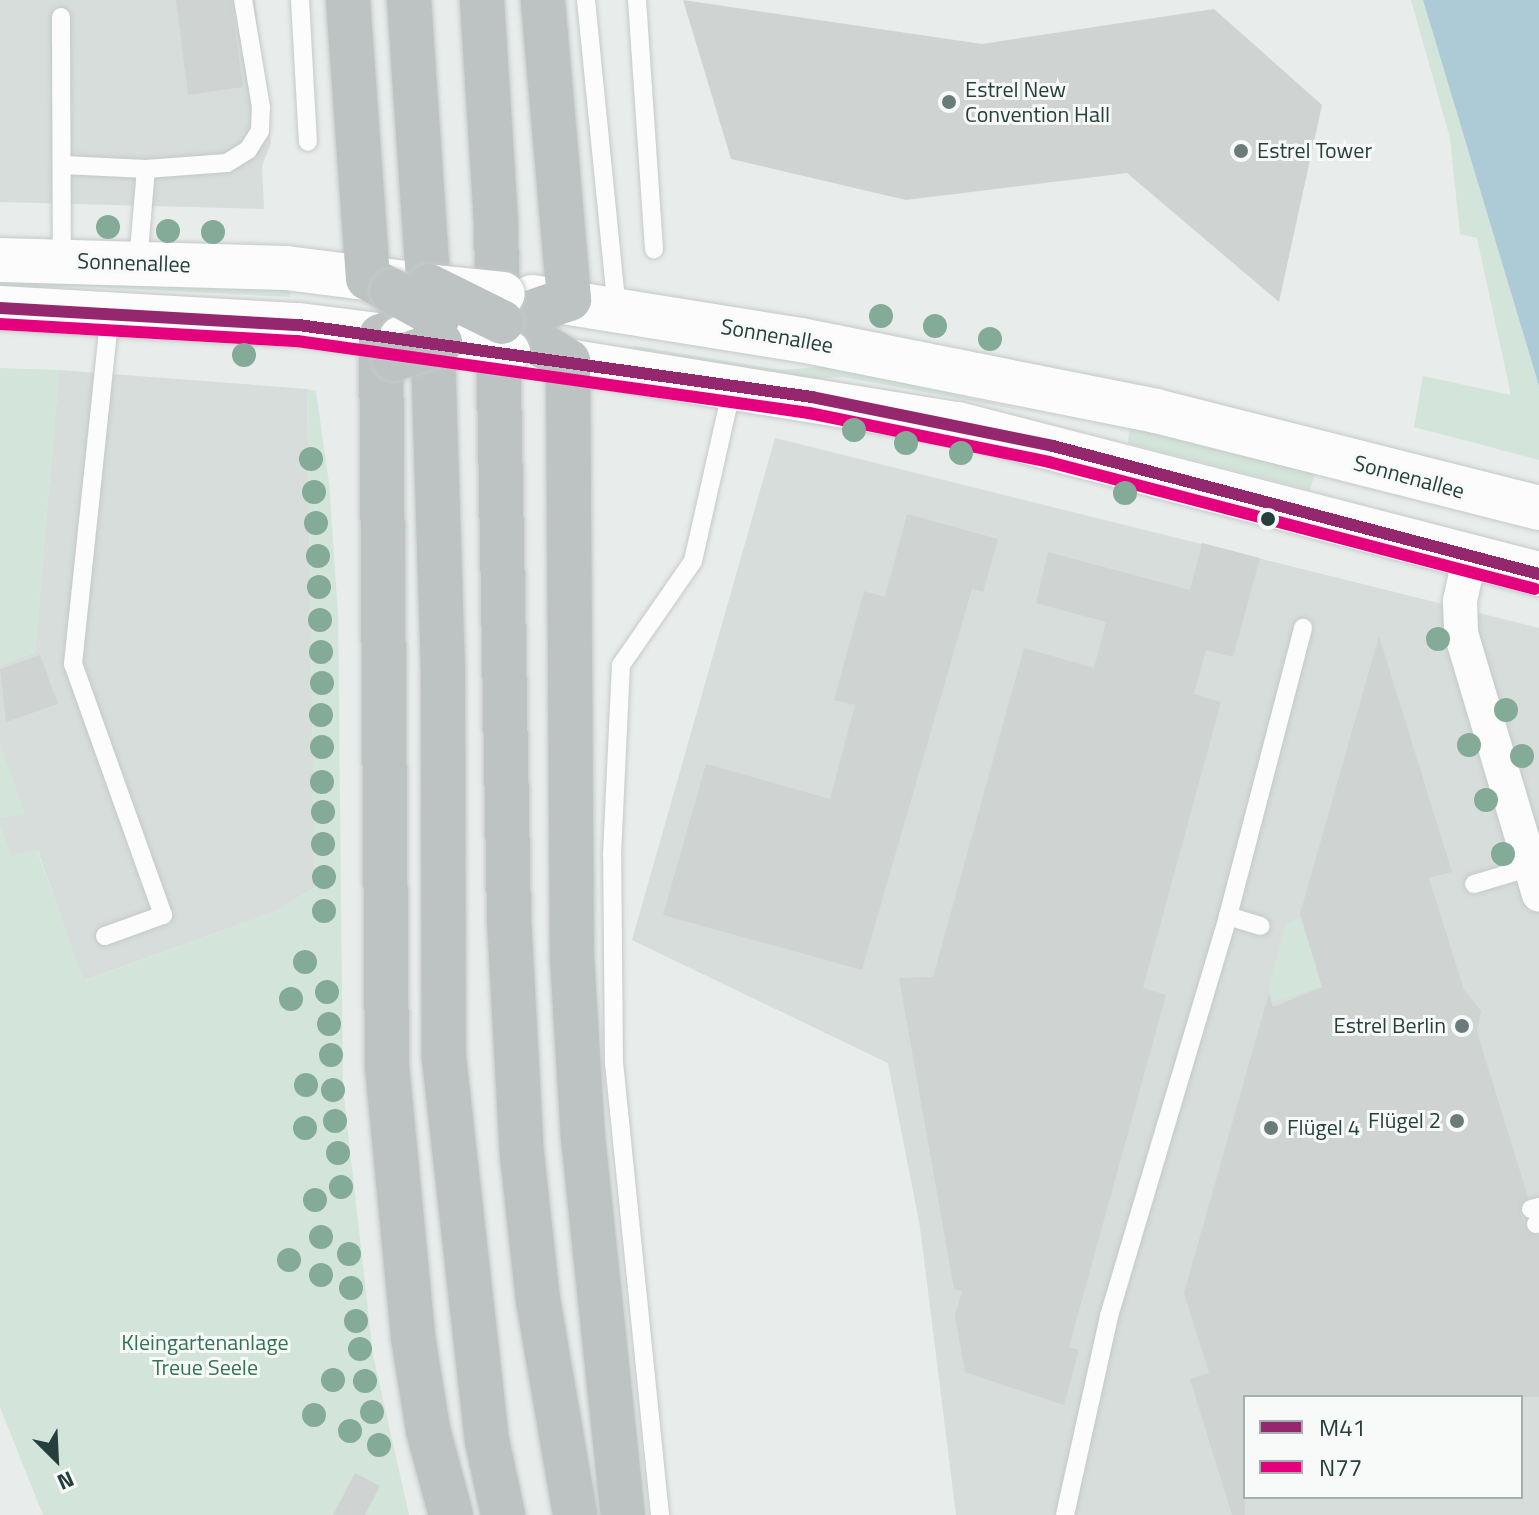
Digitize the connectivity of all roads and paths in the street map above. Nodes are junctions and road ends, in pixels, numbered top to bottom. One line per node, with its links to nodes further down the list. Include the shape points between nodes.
1 (243, 0): 12 (lane, via 260,131 248,150 227,163)
2 (300, 0): 10 (lane)
3 (348, 0): 20 (highway)
4 (409, 0): 33 (highway, via 433,354 443,669 444,1058 487,1441)
5 (482, 0): 34 (highway, via 496,222 509,918 521,1140 538,1300)
6 (543, 0): 20 (highway)
7 (586, 0): 18 (lane)
8 (637, 0): 13 (lane)
9 (61, 17): 11 (lane)
10 (308, 142)
11 (63, 165): 12 (lane); 15 (lane)
12 (146, 169): 16 (lane)
13 (654, 249)
14 (0, 260): 15 (main road, Sonnenallee)
15 (62, 261): 16 (main road, Sonnenallee)
16 (138, 262): 20 (main road, Sonnenallee)
17 (0, 308): 19 (main road, Sonnenallee)
18 (617, 309): 20 (main road, Sonnenallee); 22 (main road, Sonnenallee, via 1156,411)
19 (110, 314): 20 (main road, Sonnenallee); 31 (lane, via 73,664 163,915)
20 (470, 319): 21 (main road, Sonnenallee); 32 (highway, via 387,1066 413,1337 428,1430); 35 (highway, via 573,987)
21 (733, 386): 24 (main road, Sonnenallee, via 958,424); 36 (lane, via 693,561 621,665 612,855 614,1064)
22 (1485, 497): 23 (main road, Sonnenallee); 24 (main road)
23 (1539, 508)
24 (1470, 555): 25 (main road, Sonnenallee); 27 (street, via 1460,601 1461,633)
25 (1539, 574)
26 (1303, 628): 29 (lane)
27 (1535, 881): 28 (lane)
28 (1474, 884)
29 (1228, 916): 30 (lane); 37 (lane, via 1109,1316)
30 (1260, 926)
31 (105, 936)
32 (451, 1515)
33 (503, 1515)
34 (575, 1515)
35 (623, 1515)
36 (660, 1515)
37 (1065, 1515)

